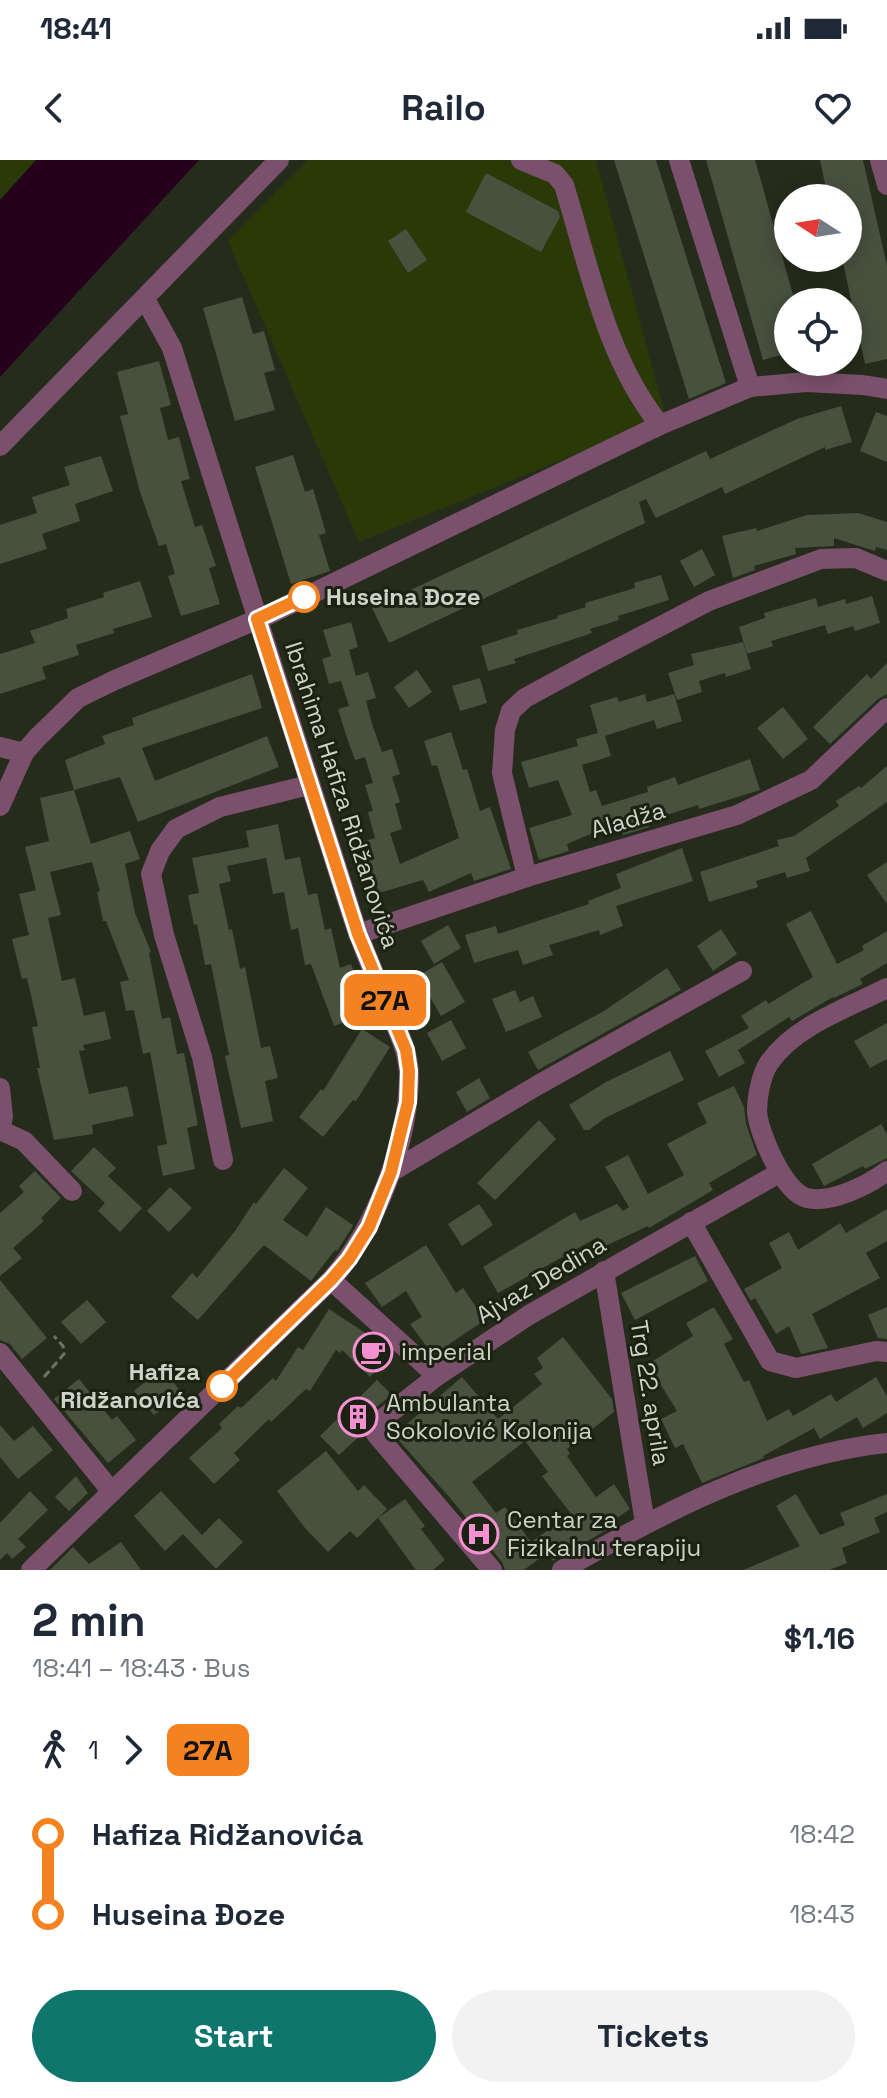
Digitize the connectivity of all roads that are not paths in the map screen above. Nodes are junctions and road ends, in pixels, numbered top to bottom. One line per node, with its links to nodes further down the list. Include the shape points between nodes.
1 (279, 160): 6 (street)
2 (521, 160): 9 (street, via 555,174 564,185 616,349 643,405)
3 (679, 160): 7 (street)
4 (880, 160): 5 (street)
5 (887, 185)
6 (145, 299): 10 (street); 12 (street, via 172,348)
7 (750, 387): 8 (street, via 806,382); 9 (street)
8 (887, 389)
9 (660, 425): 12 (street)
10 (0, 446)
11 (887, 571): 18 (street, via 856,558 821,559 723,596 525,698 511,711 505,730 502,773)
12 (257, 619): 15 (street, via 78,698); 16 (street, Ibrahima Hafiza Ridžanovića)
13 (887, 708): 18 (street, Aladža, via 811,780 737,815)
14 (0, 747): 15 (street)
15 (24, 753): 17 (street)
16 (309, 785): 19 (street, Ibrahima Hafiza Ridžanovića); 24 (street, via 220,807 176,829 151,874 202,1057)
17 (0, 806)
18 (527, 877): 19 (street, Aladža)
19 (358, 934): 26 (street, Ibrahima Hafiza Ridžanovića, via 406,1050 409,1071 408,1102)
20 (742, 971): 26 (street)
21 (887, 988): 27 (street, via 795,1036 768,1065 757,1113)
22 (0, 1088): 23 (street)
23 (0, 1130): 28 (street, via 24,1141)
24 (223, 1160)
25 (887, 1171): 27 (street, via 857,1190 808,1199)
26 (391, 1172): 31 (street, Ibrahima Hafiza Ridžanovića, via 369,1227)
27 (779, 1173): 29 (street, Ajvaz Dedina)
28 (72, 1191)
29 (691, 1222): 30 (street, Ajvaz Dedina); 32 (street, via 770,1361 796,1368)
30 (604, 1271): 34 (street, Ajvaz Dedina); 37 (street, Trg 22. aprila)
31 (331, 1280): 34 (street); 36 (street, Ibrahima Hafiza Ridžanovića)
32 (887, 1352)
33 (0, 1353): 36 (street)
34 (437, 1376): 39 (street, Ajvaz Dedina, via 381,1420 376,1434)
35 (887, 1443): 37 (street, via 806,1457)
36 (112, 1492): 38 (street, Ibrahima Hafiza Ridžanovića)
37 (645, 1523): 40 (street)
38 (31, 1570)
39 (492, 1570)
40 (562, 1570)

